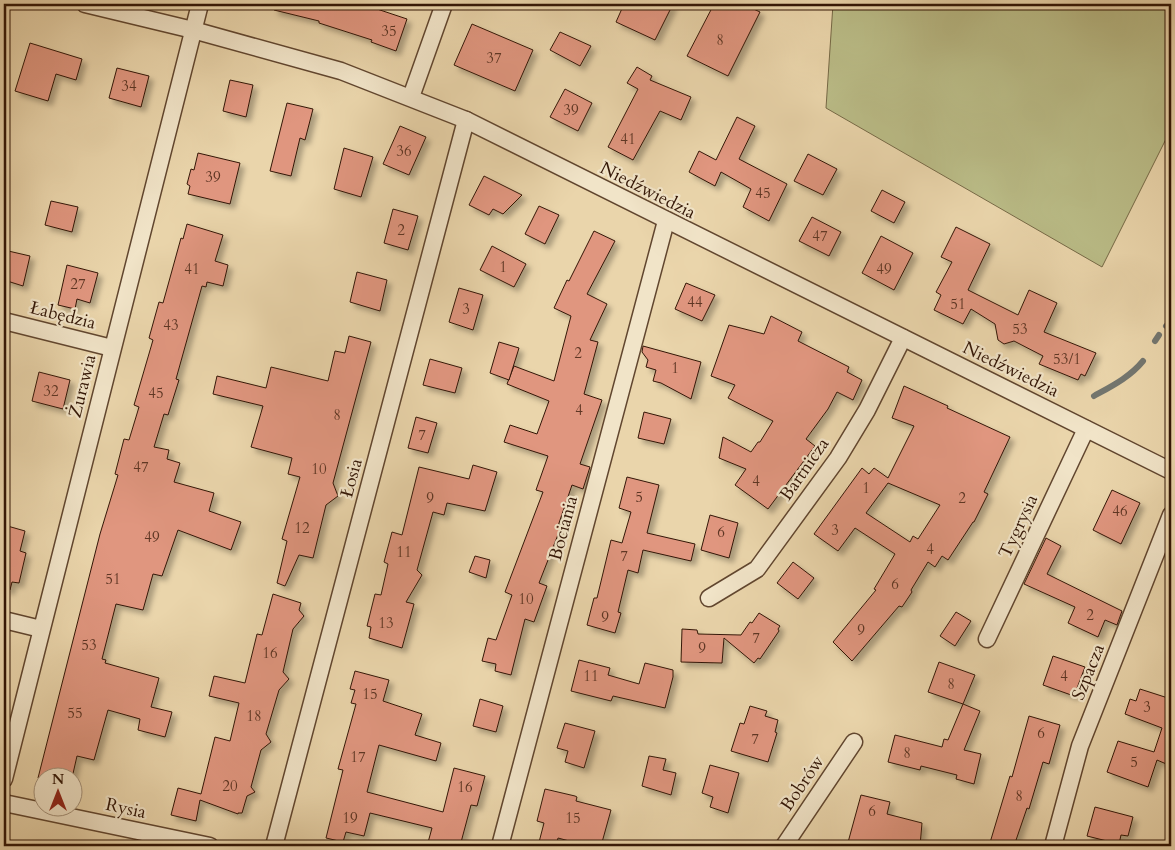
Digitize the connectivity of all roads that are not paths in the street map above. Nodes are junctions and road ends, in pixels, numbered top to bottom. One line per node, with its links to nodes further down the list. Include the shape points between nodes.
1 (85, 4): 4 (street, Niedźwiedzia)
2 (200, 4): 4 (street, Żurawia)
3 (444, 4): 5 (street)
4 (193, 30): 5 (street, Niedźwiedzia, via 341,71); 10 (street, Żurawia)
5 (411, 97): 6 (street, Niedźwiedzia)
6 (466, 120): 7 (street, Niedźwiedzia); 22 (street, Łosia)
7 (666, 221): 9 (street, Niedźwiedzia); 23 (street, Bociania)
8 (4, 322): 10 (street, Łabędzia)
9 (904, 338): 11 (street, Niedźwiedzia); 14 (street, Bartnicza, via 838,458 757,569)
10 (112, 348): 16 (street, Żurawia)
11 (1086, 429): 12 (street, Niedźwiedzia); 17 (street, Tygrysia)
12 (1171, 471)
13 (1171, 516): 25 (street, Szpacza, via 1080,746)
14 (709, 598)
15 (4, 620): 16 (street)
16 (41, 629): 19 (street, Żurawia)
17 (986, 639)
18 (854, 742): 24 (street, Bobrów)
19 (4, 779)
20 (4, 803): 21 (street, Rysia)
21 (210, 846)
22 (274, 846)
23 (500, 846)
24 (784, 846)
25 (1053, 846)

